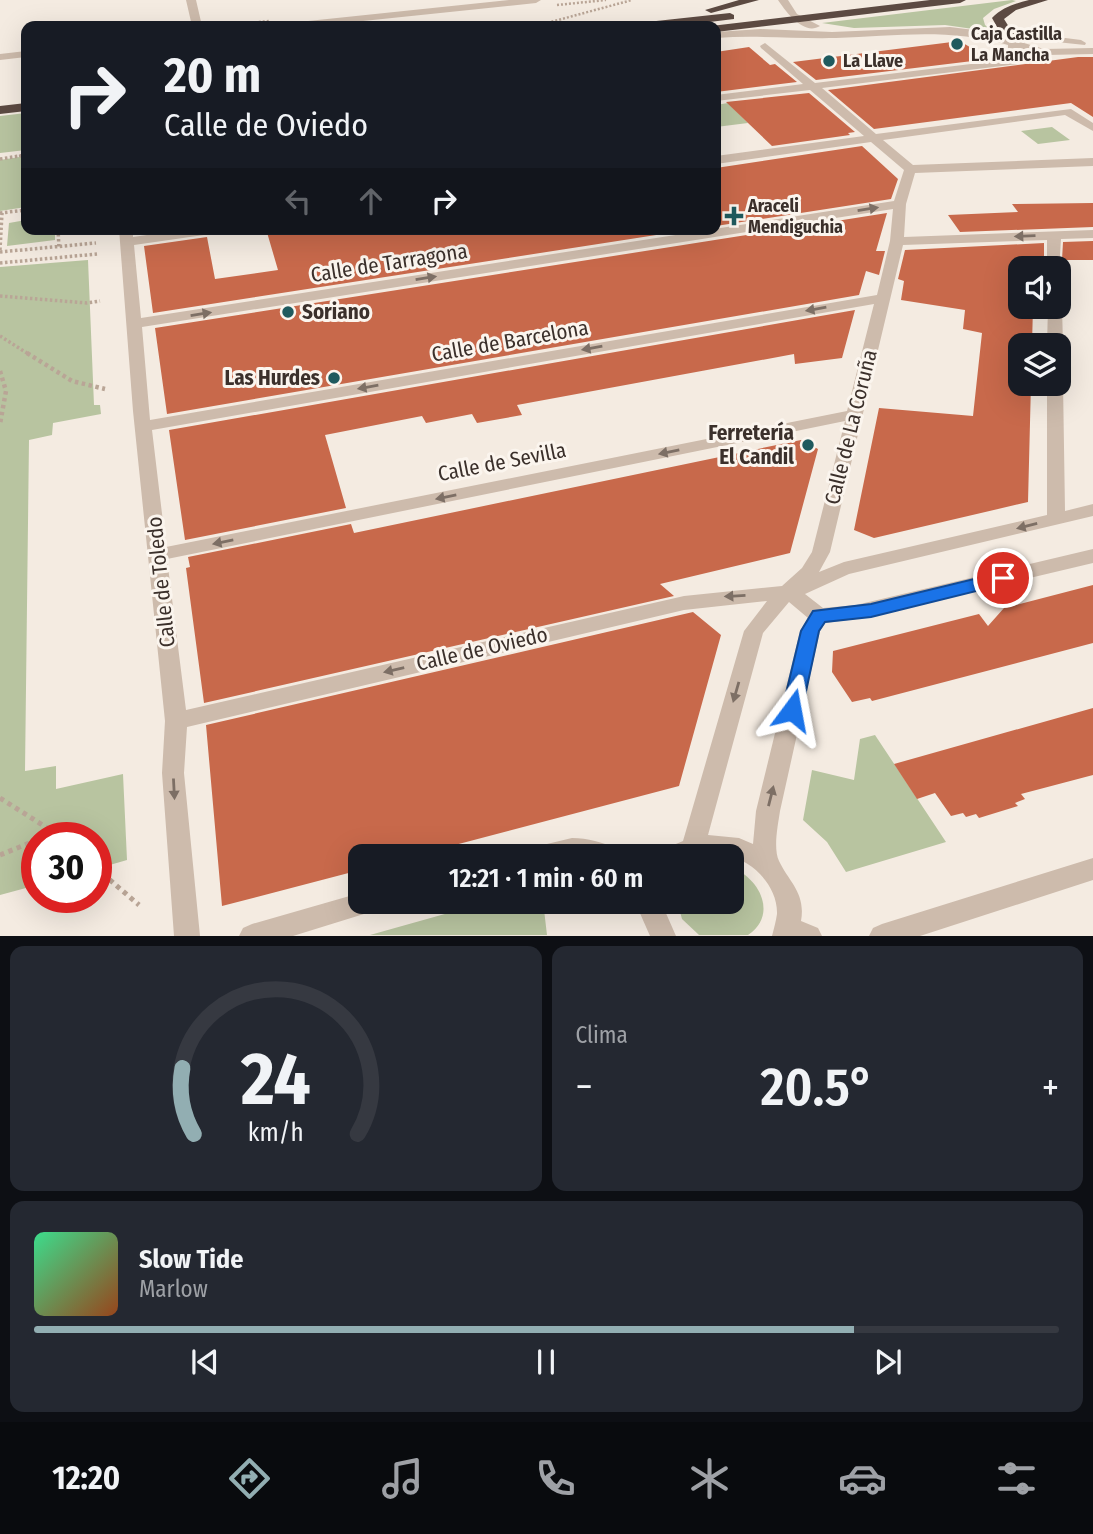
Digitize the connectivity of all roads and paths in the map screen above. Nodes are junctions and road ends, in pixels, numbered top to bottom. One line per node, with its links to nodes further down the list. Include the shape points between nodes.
1 (191, 0): 11 (street)
2 (536, 0): 8 (street)
3 (632, 0): 13 (path)
4 (753, 0): 14 (highway)
5 (871, 0): 9 (highway)
6 (960, 0): 10 (highway)
7 (1042, 0): 19 (highway, via 1012,8 998,18 1004,29)
8 (503, 2): 12 (street)
9 (785, 5): 10 (street); 15 (highway)
10 (798, 19): 16 (highway); 18 (street)
11 (196, 21)
12 (322, 21)
13 (554, 21)
14 (675, 21)
15 (685, 21)
16 (721, 27)
17 (721, 34): 18 (street)
18 (842, 34): 21 (street, via 957,30)
19 (1026, 36): 20 (street); 21 (street)
20 (1055, 40): 22 (street); 25 (street)
21 (1014, 45): 25 (street); 28 (street, via 1009,54)
22 (1093, 45)
23 (765, 46): 29 (street)
24 (1093, 51): 25 (street)
25 (1059, 52): 28 (street, via 1049,58)
26 (21, 55): 27 (street)
27 (0, 57)
28 (991, 63): 29 (street)
29 (811, 86): 31 (street); 36 (street)
30 (21, 97): 32 (highway)
31 (721, 97)
32 (0, 99)
33 (21, 108): 34 (highway)
34 (0, 110)
35 (1093, 128): 36 (street, via 1066,111)
36 (874, 138): 39 (street); 41 (street)
37 (21, 156): 38 (path)
38 (0, 159)
39 (721, 159)
40 (1093, 162): 41 (street)
41 (910, 169): 42 (street, Calle de La Coruña)
42 (900, 204): 45 (street, Calle de Tarragona, one-way to 42); 51 (street, Calle de La Coruña)
43 (21, 211): 44 (path)
44 (1, 213): 54 (path)
45 (721, 232)
46 (1093, 234): 49 (street)
47 (58, 235): 53 (path)
48 (702, 235): 61 (street, Calle de Tarragona, one-way to 48)
49 (1054, 235): 51 (street, one-way to 51); 56 (street)
50 (126, 236): 61 (street, Calle de Toledo)
51 (897, 241): 59 (street, Calle de La Coruña)
52 (96, 243): 53 (path)
53 (59, 248): 54 (path)
54 (0, 251)
55 (97, 254): 57 (path)
56 (1054, 256)
57 (0, 263)
58 (0, 296): 60 (path)
59 (883, 298): 66 (street, Calle de La Coruña); 68 (street, Calle de Barcelona, one-way to 68)
60 (100, 301)
61 (133, 324): 68 (street, Calle de Toledo)
62 (0, 336): 64 (path, via 72,381)
63 (0, 371): 67 (path, via 6,391)
64 (105, 389)
65 (1055, 396): 70 (street)
66 (856, 414): 71 (street, Calle de Sevilla, one-way to 71); 73 (street, Calle de La Coruña, via 820,556)
67 (0, 424)
68 (144, 426): 71 (street, Calle de Toledo)
69 (1093, 510): 70 (street, Calle de Oviedo)
70 (1056, 519): 73 (street, Calle de Oviedo, one-way to 73, via 844,569)
71 (158, 555): 75 (street, Calle de Toledo)
72 (1093, 556): 74 (street, via 871,610)
73 (790, 592): 74 (street); 75 (street, Calle de Oviedo, one-way to 75, via 684,603); 78 (street, Calle de La Coruña, one-way to 78, via 754,631)
74 (819, 616): 82 (street, one-way to 74, via 768,811 810,631)
75 (176, 721): 89 (street, Calle de Toledo, one-way to 89, via 173,773)
76 (0, 798): 77 (path)
77 (38, 822)
78 (685, 844)
79 (21, 846): 81 (path)
80 (744, 850): 82 (street)
81 (0, 855)
82 (767, 863): 88 (street, via 785,887)
83 (1093, 869): 92 (street)
84 (112, 882): 85 (path)
85 (139, 905)
86 (348, 908): 90 (street)
87 (653, 914): 91 (street)
88 (794, 933)
89 (187, 936)
90 (252, 936)
91 (663, 936)
92 (882, 936)

